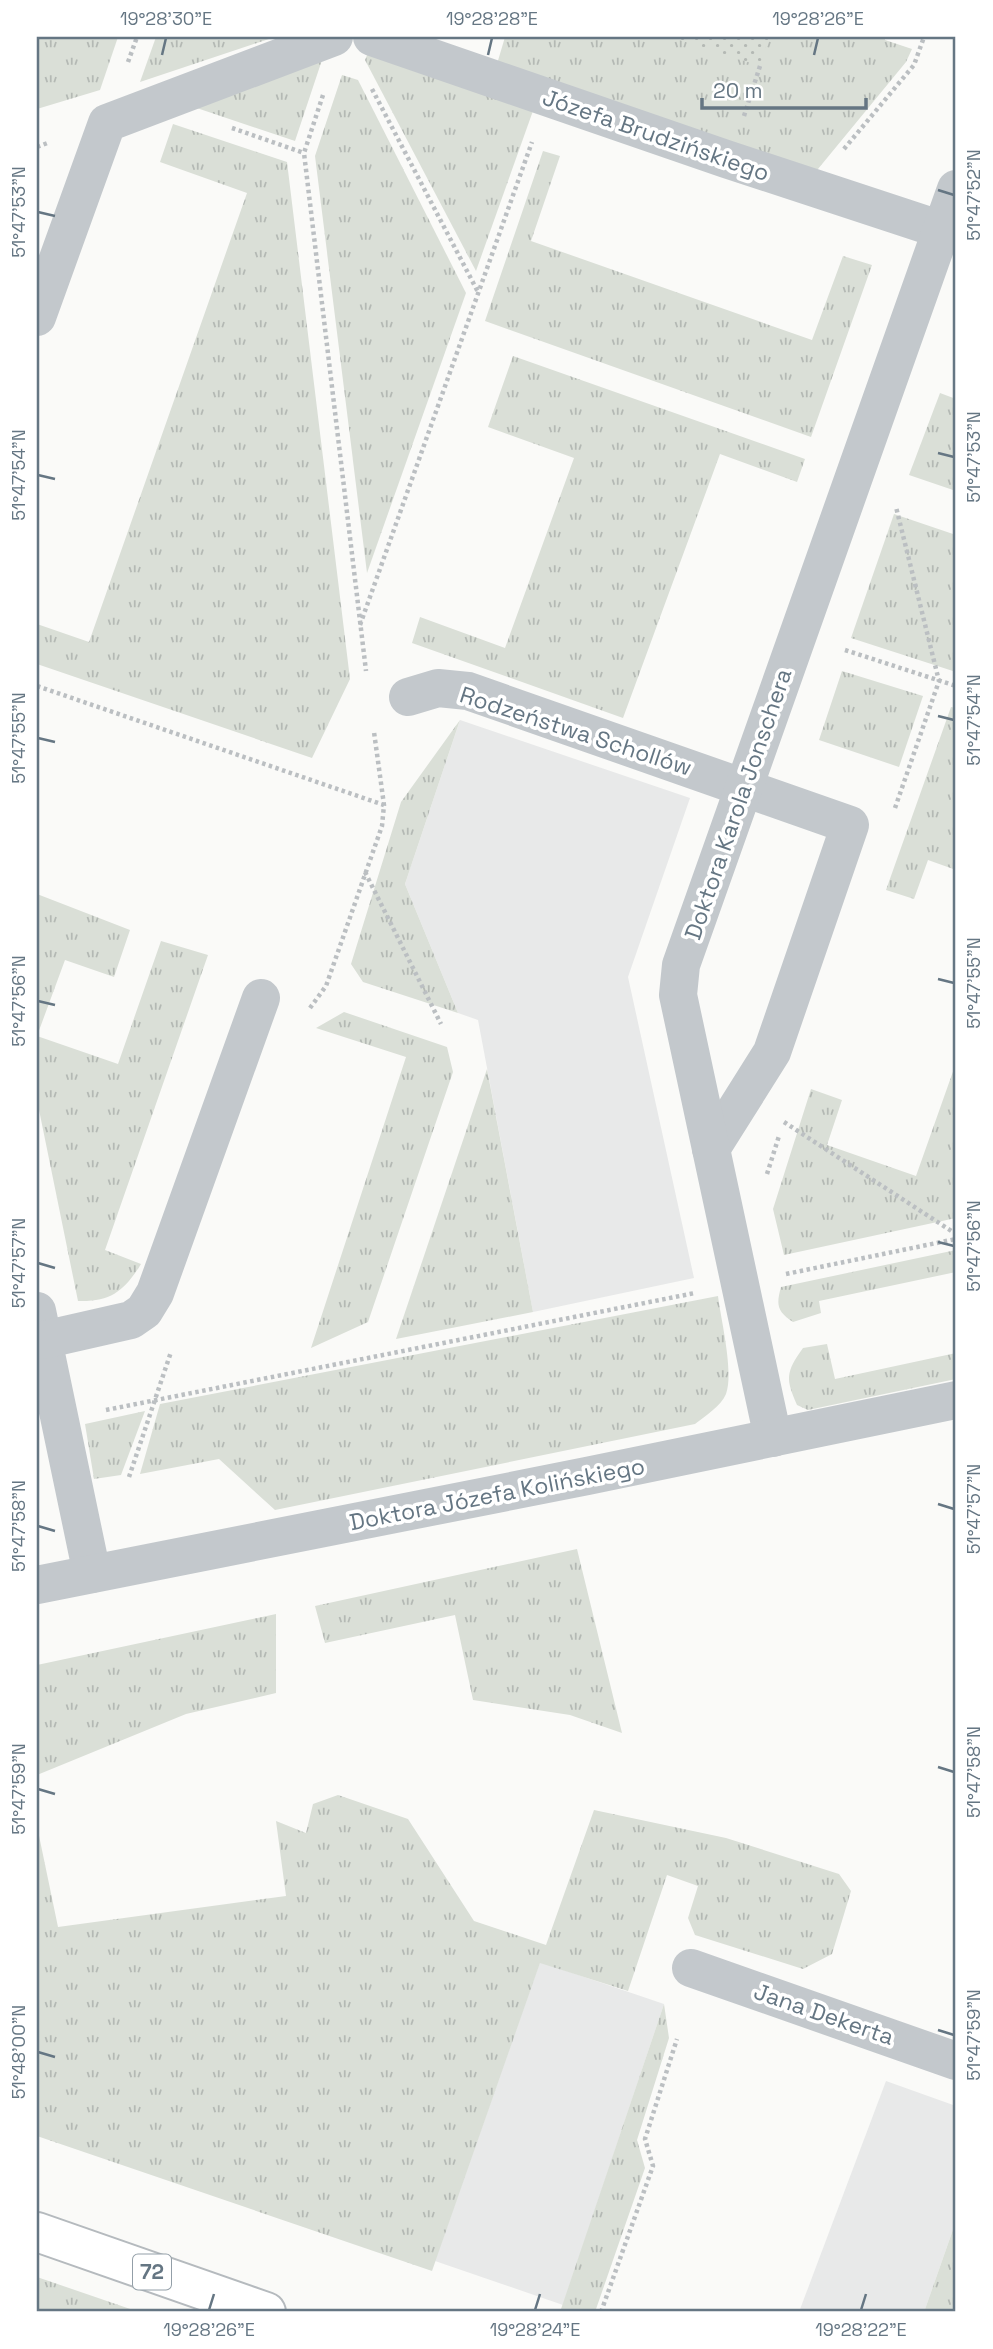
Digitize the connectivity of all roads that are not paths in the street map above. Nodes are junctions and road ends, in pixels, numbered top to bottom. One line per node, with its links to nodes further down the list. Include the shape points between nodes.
1 (334, 37): 5 (street, via 107,123)
2 (372, 37): 4 (street, Józefa Brudzińskiego)
3 (956, 189): 4 (street, Doktora Karola Jonschera)
4 (942, 230): 7 (street, Doktora Karola Jonschera)
5 (37, 317)
6 (408, 698): 7 (street, Rodzeństwa Schollów, via 438,688 468,691)
7 (743, 788): 9 (street, Doktora Karola Jonschera, via 681,965 678,995); 9 (street, Rodzeństwa Schollów, via 850,825 772,1052)
8 (261, 998): 10 (street, via 155,1293 144,1311 131,1320)
9 (711, 1149): 12 (street, Doktora Karola Jonschera)
10 (40, 1325): 13 (street)
11 (956, 1400): 12 (street, Doktora Józefa Kolińskiego)
12 (773, 1438): 13 (street, Doktora Józefa Kolińskiego)
13 (92, 1574): 14 (street, Doktora Józefa Kolińskiego)
14 (37, 1585)
15 (691, 1968): 16 (street, Jana Dekerta)
16 (956, 2061)
17 (37, 2232): 18 (main road, 72)
18 (267, 2312)

